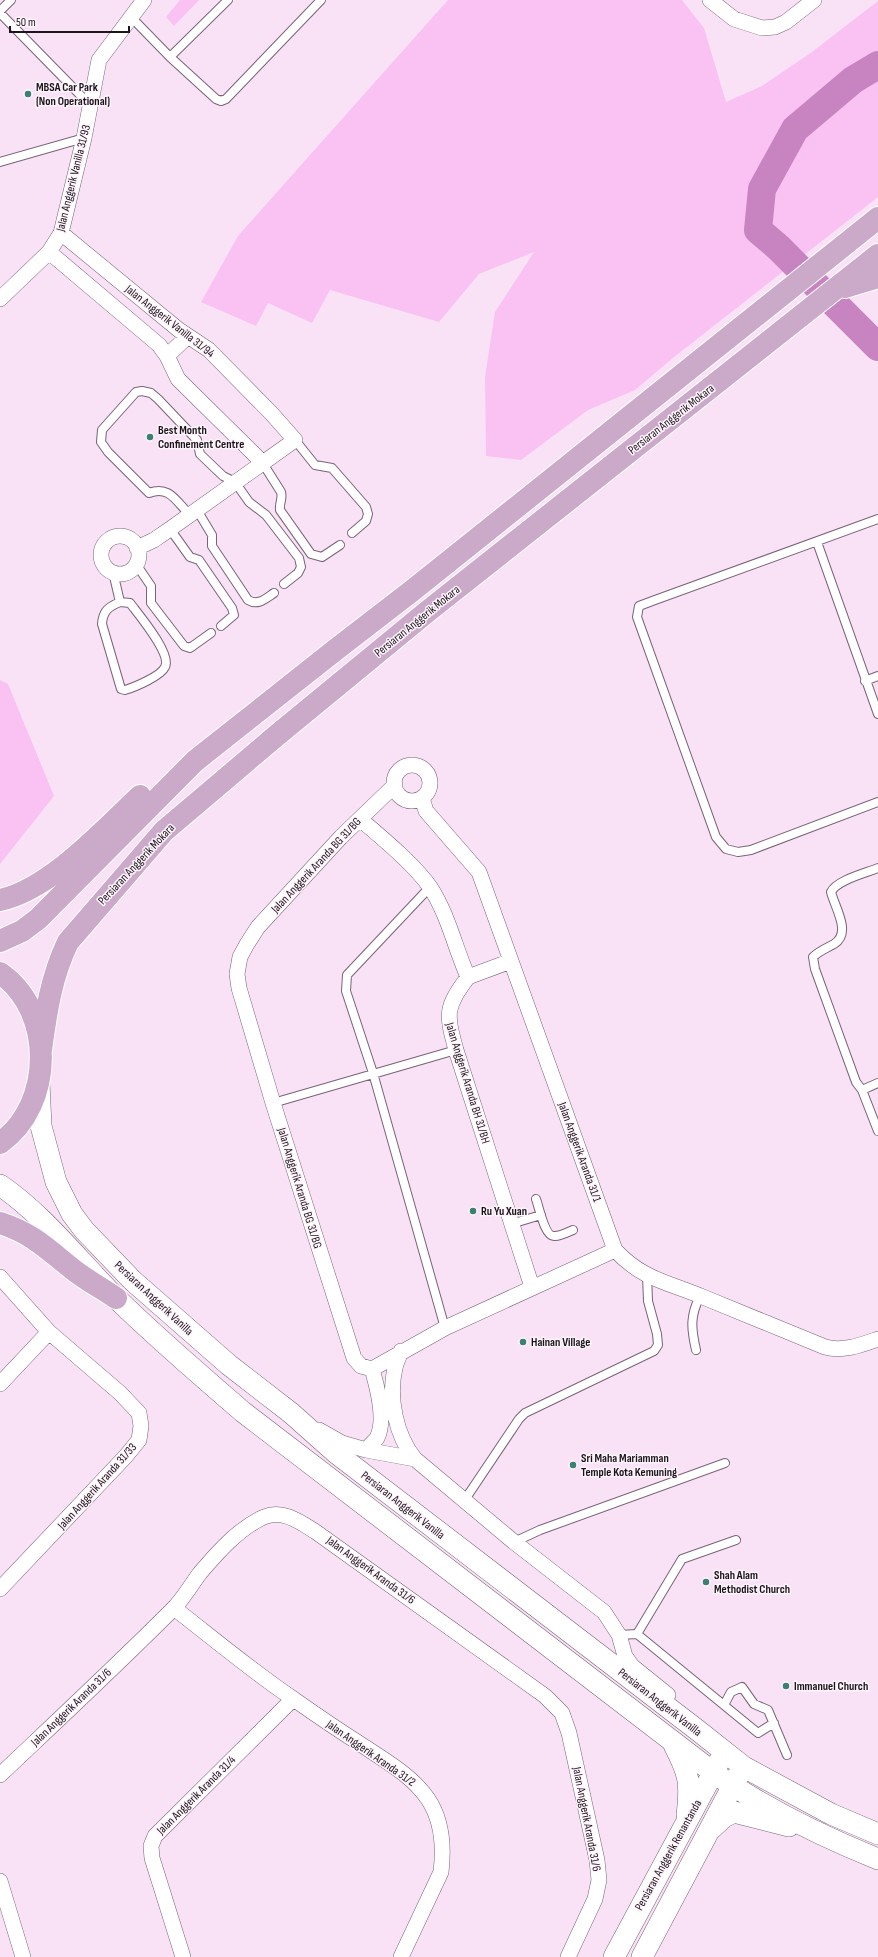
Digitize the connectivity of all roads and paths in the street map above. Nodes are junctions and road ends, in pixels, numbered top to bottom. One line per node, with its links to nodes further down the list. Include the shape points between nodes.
1 (10, 0): 7 (lane)
2 (144, 0): 8 (street, Jalan Anggerik Vanilla 31/93)
3 (228, 0): 9 (lane)
4 (321, 0): 9 (lane, via 226,99 221,101)
5 (710, 0): 6 (street, via 734,19 762,28 786,22)
6 (814, 0)
7 (0, 12): 10 (lane)
8 (130, 16): 9 (lane); 10 (street, Jalan Anggerik Vanilla 31/93, via 99,60)
9 (170, 57)
10 (90, 105): 11 (street, Jalan Anggerik Vanilla 31/93)
11 (84, 138): 12 (lane); 14 (street, Jalan Anggerik Vanilla 31/93)
12 (0, 162)
13 (878, 218): 42 (main road, via 420,585)
14 (61, 233): 15 (street, Jalan Anggerik Vanilla 31/93); 20 (street, Jalan Anggerik Vanilla 31/94)
15 (49, 252): 19 (street, Jalan Anggerik Vanilla 31/93); 21 (street, Jalan Anggerik Vanilla 31/94, via 159,345)
16 (878, 255): 18 (main road, Persiaran Anggerik Mokara)
17 (878, 277): 18 (main road)
18 (834, 290): 54 (main road, Persiaran Anggerik Mokara, via 428,612 164,831 68,942 58,962 50,989)
19 (0, 299)
20 (188, 336): 21 (street); 22 (street, Jalan Anggerik Vanilla 31/94, via 209,350)
21 (167, 356): 23 (street, Jalan Anggerik Vanilla 31/94, via 178,379)
22 (294, 440): 23 (street); 28 (lane, via 316,464 332,468 366,506 366,521)
23 (262, 462): 24 (street); 30 (lane, via 283,497 279,505 280,510 311,554 317,558 322,557)
24 (235, 482): 25 (street); 25 (lane, via 223,476 200,454 196,440 151,393 136,392 102,430 101,442 148,493 166,491); 34 (lane, via 249,502 266,515 299,558 302,567)
25 (193, 512): 27 (street); 35 (lane, via 212,535 212,546 248,600 258,603)
26 (878, 519): 29 (lane)
27 (170, 529): 31 (street); 37 (lane, via 190,557 199,560 232,608 234,616)
28 (352, 532)
29 (816, 542): 40 (lane); 45 (lane, via 639,606 637,617 716,837 726,849 738,852 751,850)
30 (340, 545)
31 (137, 548): 32 (street, via 139,554); 33 (street, via 134,542 120,536 107,541 103,547 103,562)
32 (136, 564): 33 (street, via 123,573); 38 (lane, via 151,586 151,603 184,646 190,648)
33 (113, 572): 36 (lane)
34 (284, 584)
35 (274, 593)
36 (120, 602): 36 (lane, via 130,604 153,634 167,660 165,668 157,675 125,690 121,689 102,624 103,615 108,608)
37 (221, 626)
38 (211, 633)
39 (878, 676): 40 (lane)
40 (865, 681): 41 (lane)
41 (878, 714)
42 (195, 761): 49 (main road, via 142,795 56,872 16,897); 50 (main road, via 38,919 22,931)
43 (395, 785): 44 (street, via 396,791 404,799 410,801); 44 (street, via 401,770 406,766 417,766 426,773 430,783); 46 (street, Jalan Anggerik Aranda BG 31/BG)
44 (422, 798): 51 (street, Jalan Anggerik Aranda 31/1, via 426,811 479,872)
45 (878, 802)
46 (360, 819): 48 (street); 60 (street, Jalan Anggerik Aranda BG 31/BG, via 258,927 240,957 236,974 239,988)
47 (878, 868): 59 (lane, via 840,883 831,892 844,930 836,943 813,957 815,969 856,1082)
48 (430, 887): 53 (street); 56 (lane, via 347,975 346,991)
49 (0, 900)
50 (0, 941)
51 (511, 961): 53 (street); 69 (street, Jalan Anggerik Aranda 31/1)
52 (0, 973): 54 (main road, via 19,993 31,1013)
53 (468, 977): 55 (street, Jalan Anggerik Aranda BH 31/BH, via 457,992 448,1016)
54 (41, 1050): 57 (main road)
55 (456, 1050): 56 (lane); 67 (street, Jalan Anggerik Aranda BH 31/BH)
56 (373, 1073): 60 (lane); 75 (lane)
57 (39, 1082): 62 (main road, via 22,1120); 82 (main road, Persiaran Anggerik Vanilla, via 42,1126 48,1156 56,1182 72,1214 84,1230 133,1281 229,1365)
58 (878, 1083): 59 (lane)
59 (862, 1090): 61 (lane)
60 (273, 1103): 80 (street, Jalan Anggerik Aranda BG 31/BG, via 348,1344 360,1366)
61 (878, 1131)
62 (0, 1143)
63 (0, 1185): 74 (main road, Persiaran Anggerik Vanilla, via 37,1214)
64 (536, 1199): 65 (lane)
65 (541, 1215): 67 (lane); 68 (lane, via 551,1236)
66 (0, 1223): 74 (main road, via 46,1246 76,1271)
67 (511, 1224): 72 (street, Jalan Anggerik Aranda BH 31/BH)
68 (573, 1230)
69 (615, 1250): 70 (street, Jalan Anggerik Aranda 31/1, via 627,1263); 72 (street)
70 (647, 1275): 73 (street, Jalan Anggerik Aranda 31/1); 86 (lane, via 648,1301 657,1334 658,1345 654,1351 525,1413)
71 (0, 1277): 76 (street, Jalan Anggerik Aranda 31/33)
72 (532, 1287): 75 (street)
73 (700, 1296): 77 (street, Jalan Anggerik Aranda 31/1, via 832,1349 845,1349); 78 (lane, via 692,1321)
74 (116, 1298): 97 (main road, Persiaran Anggerik Vanilla, via 181,1360 243,1412)
75 (445, 1328): 79 (street)
76 (49, 1332): 81 (street); 89 (street, Jalan Anggerik Aranda 31/33, via 120,1393 139,1414 139,1440)
77 (878, 1339)
78 (696, 1350)
79 (401, 1351): 80 (street); 84 (street, via 392,1386 393,1402 402,1439)
80 (372, 1369): 83 (street, via 378,1392 380,1426 377,1437)
81 (0, 1384)
82 (291, 1413): 83 (street, via 342,1443); 96 (main road, Persiaran Anggerik Vanilla, via 382,1489)
83 (366, 1450): 84 (street)
84 (415, 1459): 86 (street)
85 (725, 1463): 88 (lane, via 540,1530)
86 (464, 1501): 88 (street)
87 (736, 1540): 91 (lane, via 682,1559)
88 (514, 1542): 92 (street, via 604,1612)
89 (0, 1589)
90 (174, 1608): 93 (street, Jalan Anggerik Aranda 31/2); 102 (street, Jalan Anggerik Aranda 31/6); 113 (street, Jalan Anggerik Aranda 31/6, via 201,1573 242,1531 265,1517 284,1515 295,1518 316,1532 555,1704 562,1713 569,1732 597,1860 599,1880 595,1899)
91 (637, 1634): 92 (lane); 94 (lane)
92 (619, 1635): 96 (street, via 625,1656 632,1666 684,1708)
93 (293, 1699): 111 (street, Jalan Anggerik Aranda 31/4, via 155,1836 151,1846 152,1858); 112 (street, Jalan Anggerik Aranda 31/2, via 391,1764 415,1783 428,1798 437,1816 442,1842 441,1872)
94 (724, 1705): 95 (lane, via 758,1733); 95 (lane, via 731,1692 742,1687 754,1704 768,1710)
95 (774, 1723): 99 (lane)
96 (696, 1729): 98 (main road, Persiaran Anggerik Vanilla)
97 (671, 1739): 101 (main road, Persiaran Anggerik Vanilla); 104 (main road, via 689,1778)
98 (723, 1753): 100 (main road, Persiaran Anggerik Vanilla); 101 (main road, Persiaran Anggerik Renantanda)
99 (788, 1755)
100 (744, 1767): 103 (main road); 107 (main road, Persiaran Anggerik Vanilla, via 831,1814)
101 (714, 1773): 103 (main road, Persiaran Anggerik Vanilla); 104 (main road, Persiaran Anggerik Renantanda)
102 (0, 1775)
103 (732, 1786): 105 (main road); 106 (main road, Persiaran Anggerik Vanilla)
104 (686, 1821): 114 (main road, Persiaran Anggerik Renantanda)
105 (706, 1834): 106 (main road, via 724,1817 734,1812); 115 (main road)
106 (818, 1834): 108 (main road, Persiaran Anggerik Vanilla)
107 (878, 1834)
108 (878, 1859)
109 (0, 1881): 110 (street)
110 (23, 1957)
111 (183, 1957)
112 (401, 1957)
113 (568, 1957)
114 (614, 1957)
115 (642, 1957)

